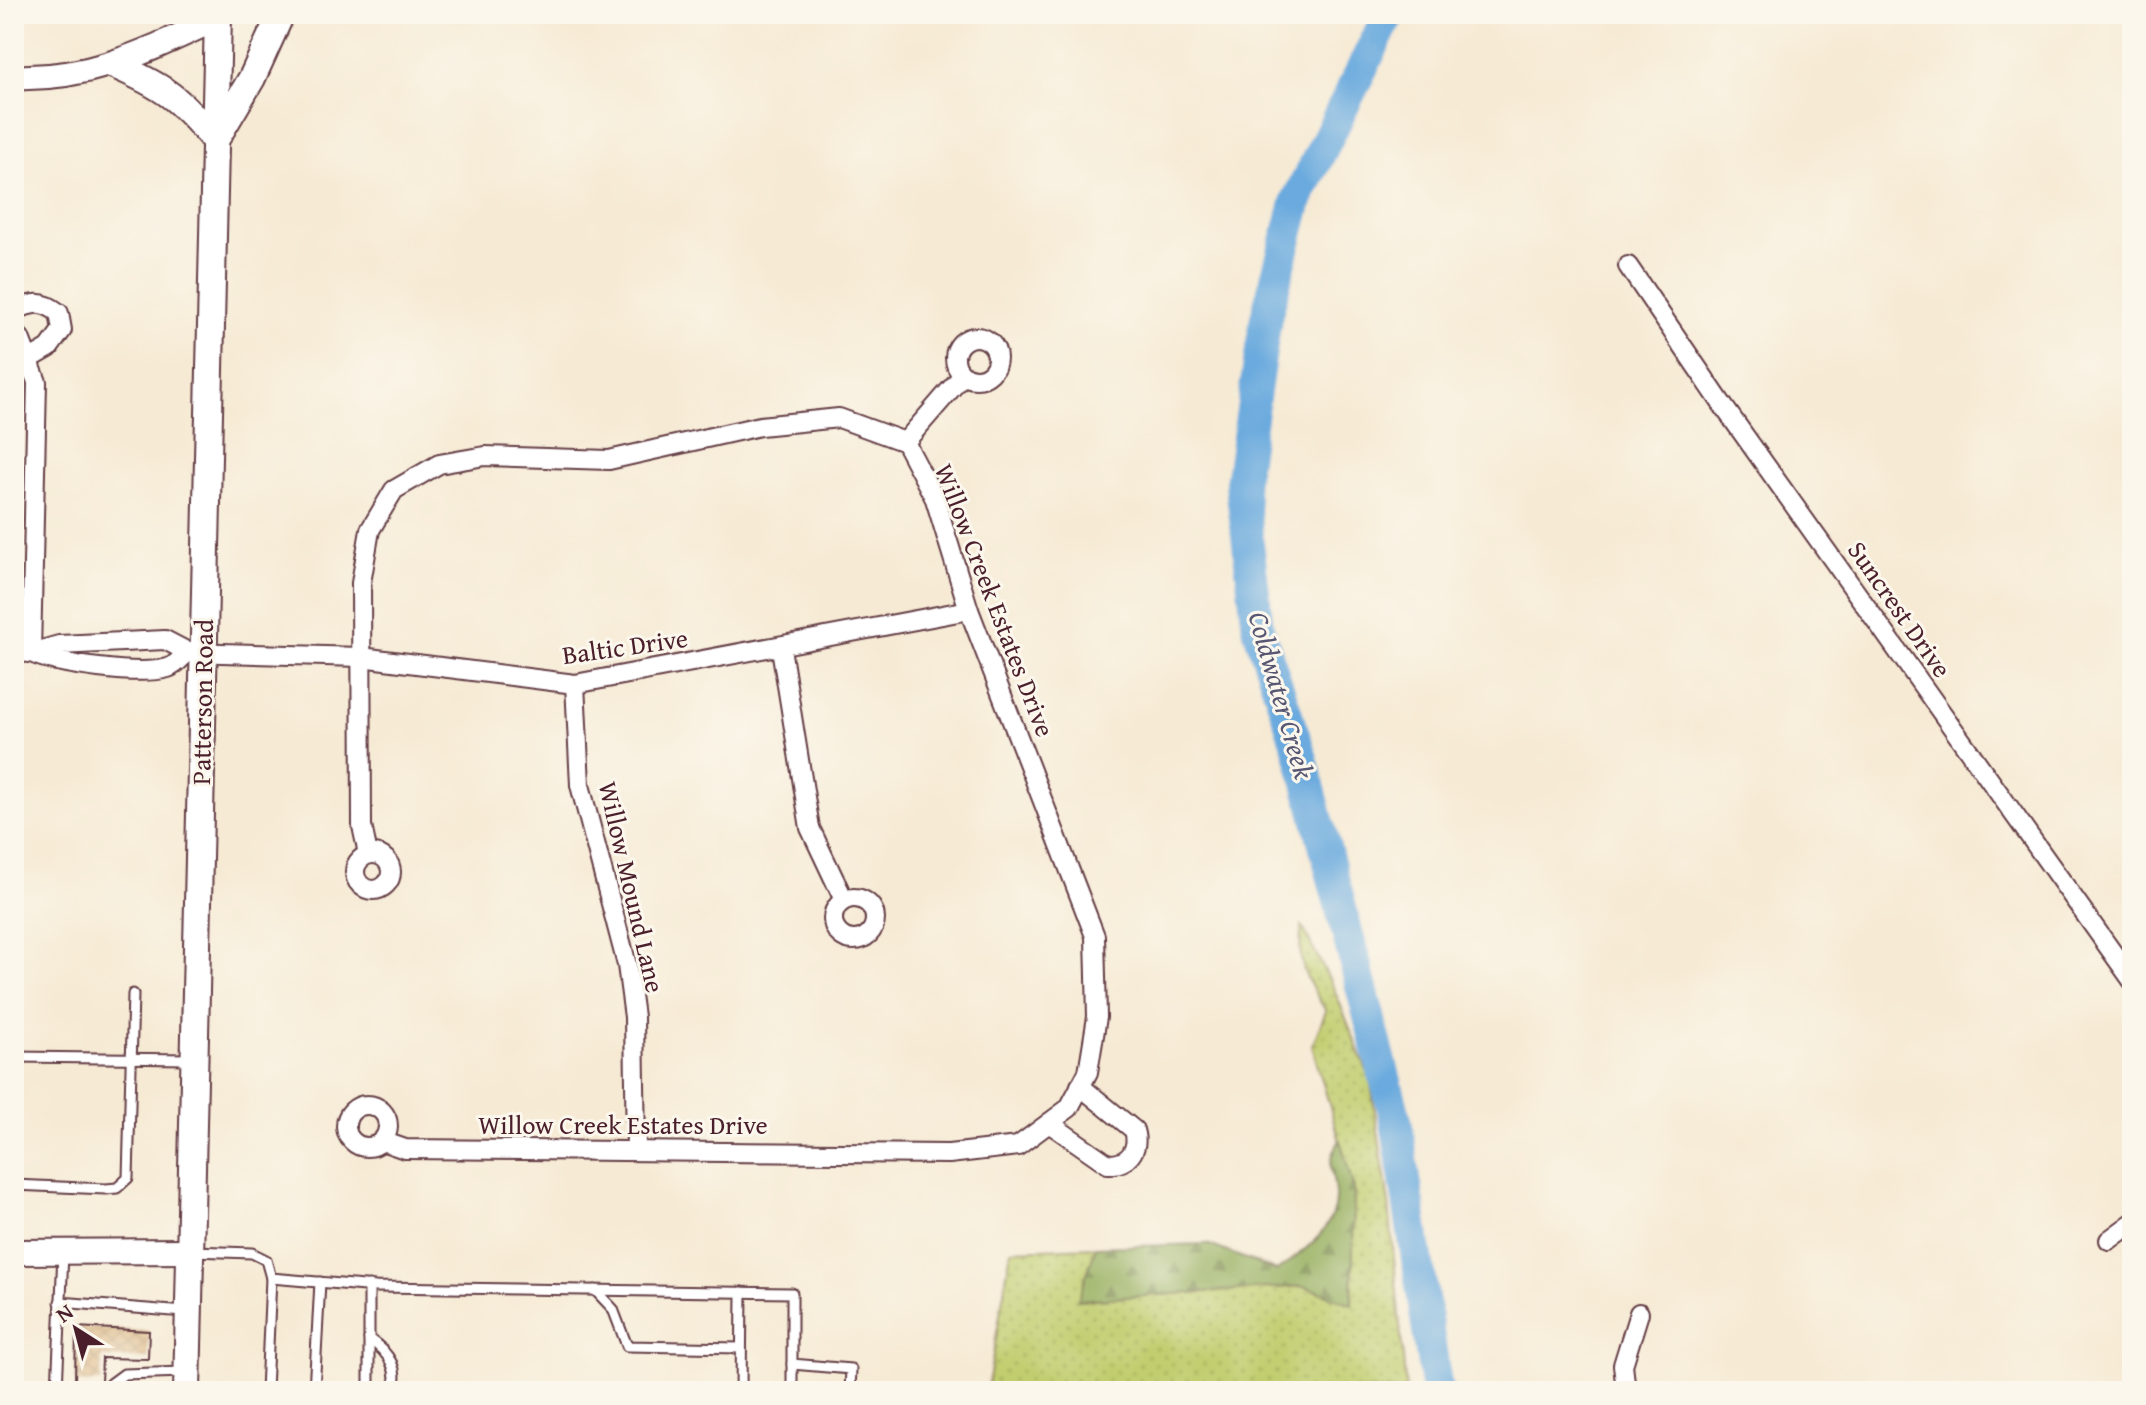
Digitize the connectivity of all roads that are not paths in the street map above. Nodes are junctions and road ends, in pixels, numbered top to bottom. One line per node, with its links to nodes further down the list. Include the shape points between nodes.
1 (281, 14): 5 (main road)
2 (220, 15): 3 (street); 5 (main road, Patterson Road)
3 (114, 65): 4 (street, via 71,76); 5 (main road, via 162,86)
4 (14, 77)
5 (215, 141): 15 (main road, Patterson Road)
6 (1628, 266): 20 (street, Suncrest Drive)
7 (14, 311): 9 (street, via 32,302 59,313 62,330 49,348)
8 (14, 333): 9 (street)
9 (30, 359): 14 (street, via 37,382)
10 (963, 375): 11 (street)
11 (905, 442): 12 (street, Willow Creek Estates Drive, via 935,499); 16 (street, Willow Creek Estates Drive, via 839,418 760,426 609,460 485,456 439,464 394,490 370,530 361,583)
12 (969, 610): 13 (street, Baltic Drive); 25 (street, Willow Creek Estates Drive, via 1095,936 1097,1017 1088,1072)
13 (781, 648): 17 (street, Baltic Drive); 19 (street, via 810,828)
14 (22, 653): 15 (street, Baltic Drive, via 59,645 165,640); 15 (street, Baltic Drive, via 112,668 169,668)
15 (195, 653): 16 (street, Baltic Drive); 24 (main road, Patterson Road)
16 (361, 657): 17 (street, Baltic Drive); 18 (street, Willow Creek Estates Drive, via 362,826)
17 (575, 684): 28 (street, Willow Mound Lane, via 580,785 627,965 634,1017)
18 (368, 854)
19 (844, 900)
20 (2132, 980)
21 (133, 994): 23 (lane)
22 (14, 1057): 23 (lane)
23 (131, 1059): 24 (lane); 29 (lane, via 124,1183 106,1189)
24 (194, 1059): 32 (main road, Patterson Road)
25 (1080, 1086): 26 (street, Willow Creek Estates Drive, via 1069,1108); 26 (street, via 1134,1130 1132,1156 1108,1164)
26 (1049, 1123): 28 (street, Willow Creek Estates Drive, via 1018,1146 949,1154)
27 (382, 1141): 28 (street, Willow Creek Estates Drive, via 405,1149)
28 (636, 1150)
29 (14, 1185)
30 (2132, 1223): 31 (street)
31 (2109, 1240)
32 (190, 1251): 34 (street); 35 (lane, via 252,1253 266,1260); 41 (main road, Patterson Road)
33 (14, 1252): 34 (street)
34 (64, 1252): 40 (lane)
35 (271, 1278): 36 (lane); 48 (lane)
36 (320, 1282): 37 (lane); 49 (lane)
37 (369, 1286): 38 (lane); 43 (lane)
38 (595, 1290): 39 (lane); 44 (lane, via 613,1309 627,1346)
39 (742, 1292): 44 (lane); 45 (lane, via 792,1293)
40 (60, 1302): 41 (lane); 47 (lane, via 57,1390)
41 (189, 1312): 46 (main road, Patterson Road)
42 (1639, 1313): 55 (street, via 1623,1365)
43 (369, 1339): 50 (lane); 51 (lane, via 392,1363)
44 (741, 1348): 52 (lane)
45 (792, 1364): 53 (lane); 54 (lane, via 851,1369)
46 (188, 1382): 47 (lane, via 124,1374)
47 (98, 1391)
48 (266, 1391)
49 (314, 1391)
50 (369, 1391)
51 (393, 1391)
52 (741, 1391)
53 (792, 1391)
54 (850, 1391)
55 (1626, 1391)

